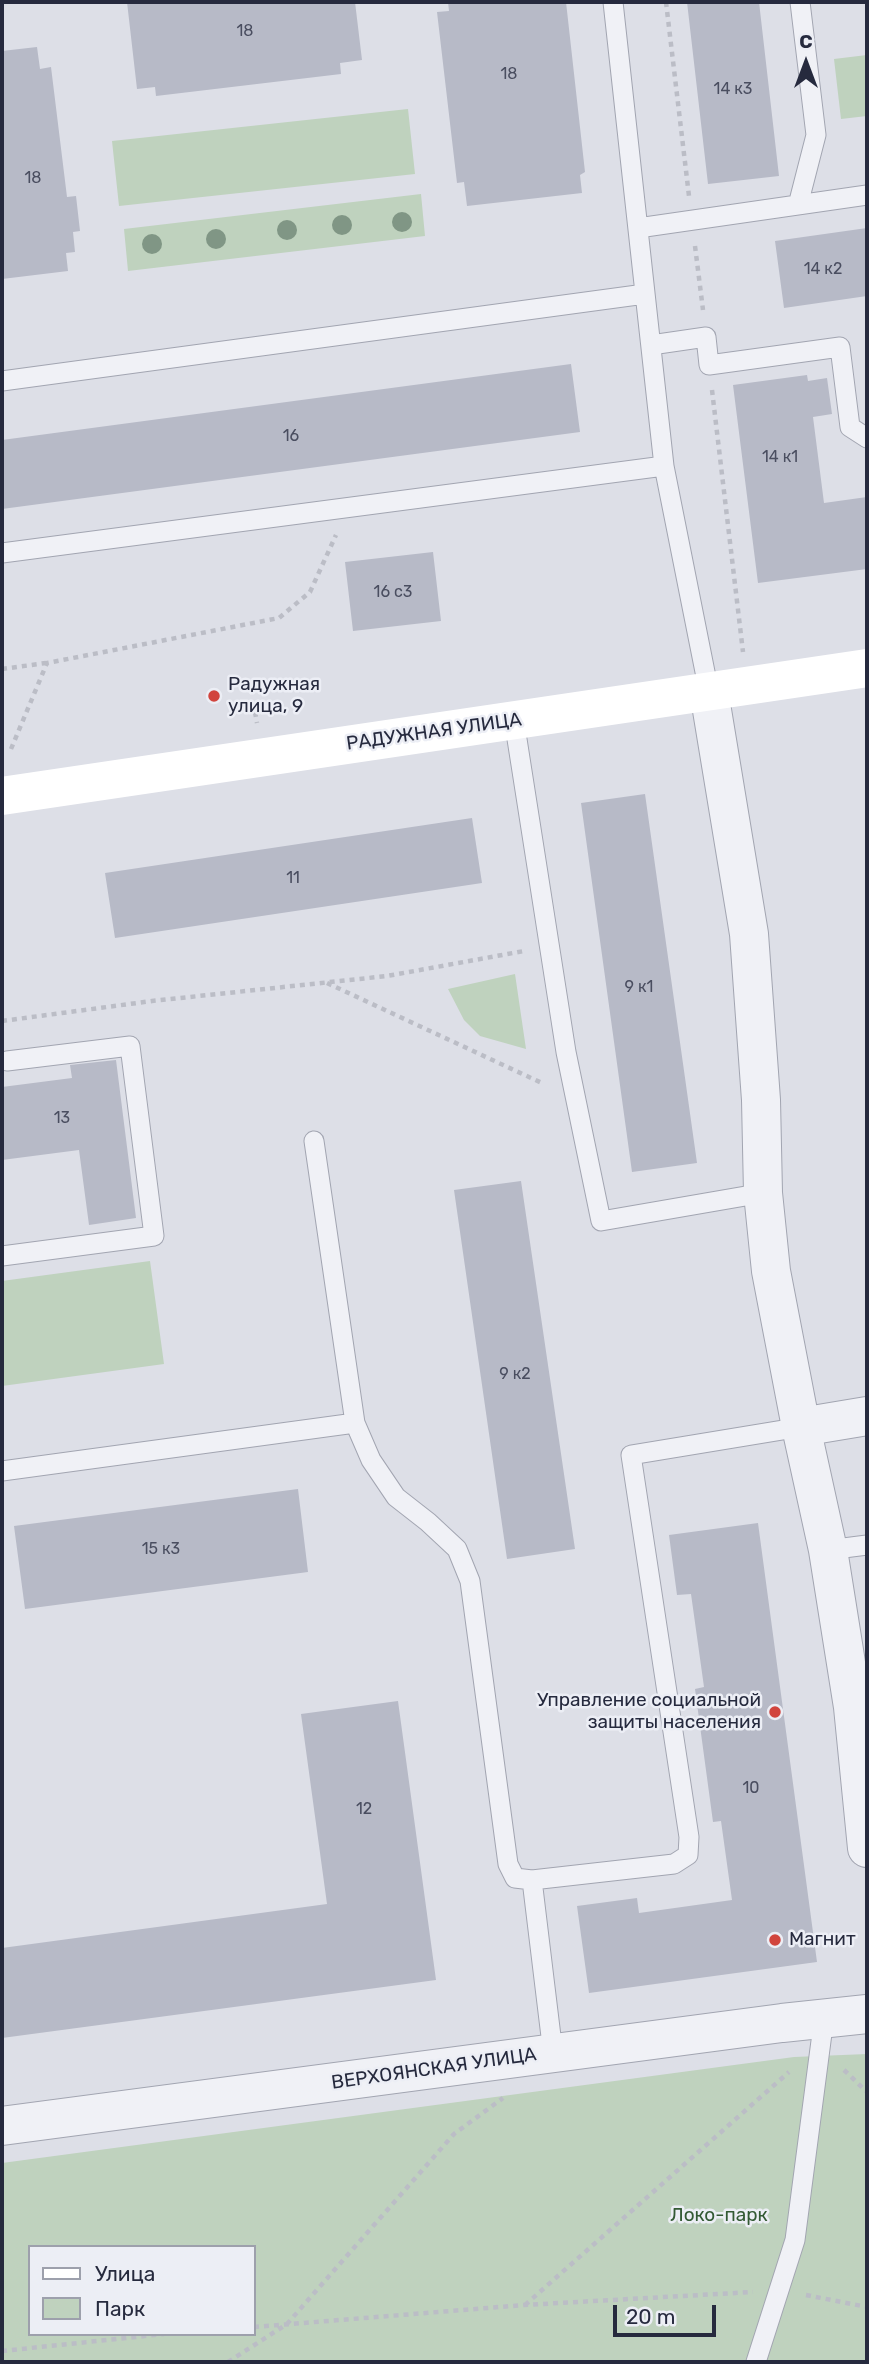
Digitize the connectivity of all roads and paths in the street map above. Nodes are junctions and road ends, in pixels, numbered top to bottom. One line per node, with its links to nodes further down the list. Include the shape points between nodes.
1 (613, 2): 7 (lane)
2 (666, 2): 6 (path)
3 (800, 2): 5 (lane, via 816,135)
4 (867, 195): 5 (lane)
5 (798, 205): 6 (lane)
6 (692, 220): 7 (lane); 9 (path)
7 (638, 228): 8 (lane)
8 (645, 294): 10 (lane); 12 (lane)
9 (706, 337): 10 (lane); 11 (lane)
10 (651, 345): 14 (lane)
11 (709, 365): 13 (lane, via 840,347 850,427); 20 (path)
12 (2, 381)
13 (867, 438)
14 (664, 466): 15 (lane); 21 (lane)
15 (342, 509): 16 (lane); 17 (path, via 334,541 310,592 279,618)
16 (2, 553)
17 (47, 663): 19 (path); 23 (path)
18 (867, 668): 20 (street, РАДУЖНАЯ УЛИЦА)
19 (2, 669)
20 (747, 686): 21 (street, РАДУЖНАЯ УЛИЦА)
21 (709, 692): 22 (street, РАДУЖНАЯ УЛИЦА); 31 (street, via 749,934)
22 (514, 720): 24 (street, РАДУЖНАЯ УЛИЦА); 25 (lane)
23 (10, 749)
24 (2, 796)
25 (549, 946): 26 (path, via 387,976); 29 (lane)
26 (326, 982): 27 (path); 29 (path)
27 (2, 1021)
28 (4, 1056): 32 (lane, via 130,1046 154,1236)
29 (575, 1098): 31 (lane, via 601,1221)
30 (314, 1140): 34 (lane)
31 (763, 1193): 35 (street, via 771,1270)
32 (2, 1256)
33 (867, 1416): 35 (street)
34 (355, 1423): 36 (lane); 41 (lane, via 371,1460 396,1497 457,1549 470,1581 508,1864 515,1878)
35 (801, 1427): 38 (street); 41 (lane, via 631,1455 688,1855 674,1864)
36 (2, 1471)
37 (867, 1545): 38 (lane)
38 (828, 1550): 39 (street)
39 (860, 1707): 40 (street)
40 (867, 1849)
41 (532, 1880): 44 (lane)
42 (867, 2014): 43 (street, ВЕРХОЯНСКАЯ УЛИЦА)
43 (822, 2032): 44 (street, ВЕРХОЯНСКАЯ УЛИЦА); 47 (lane, via 794,2239); 48 (path)
44 (553, 2053): 46 (street, ВЕРХОЯНСКАЯ УЛИЦА)
45 (509, 2095): 50 (path, via 454,2134)
46 (2, 2126)
47 (779, 2290): 48 (path); 49 (path); 55 (lane)
48 (524, 2305): 50 (path)
49 (867, 2307)
50 (287, 2324): 51 (path); 54 (path)
51 (256, 2327)
52 (145, 2336): 53 (path)
53 (2, 2351)
54 (228, 2362)
55 (756, 2362)

